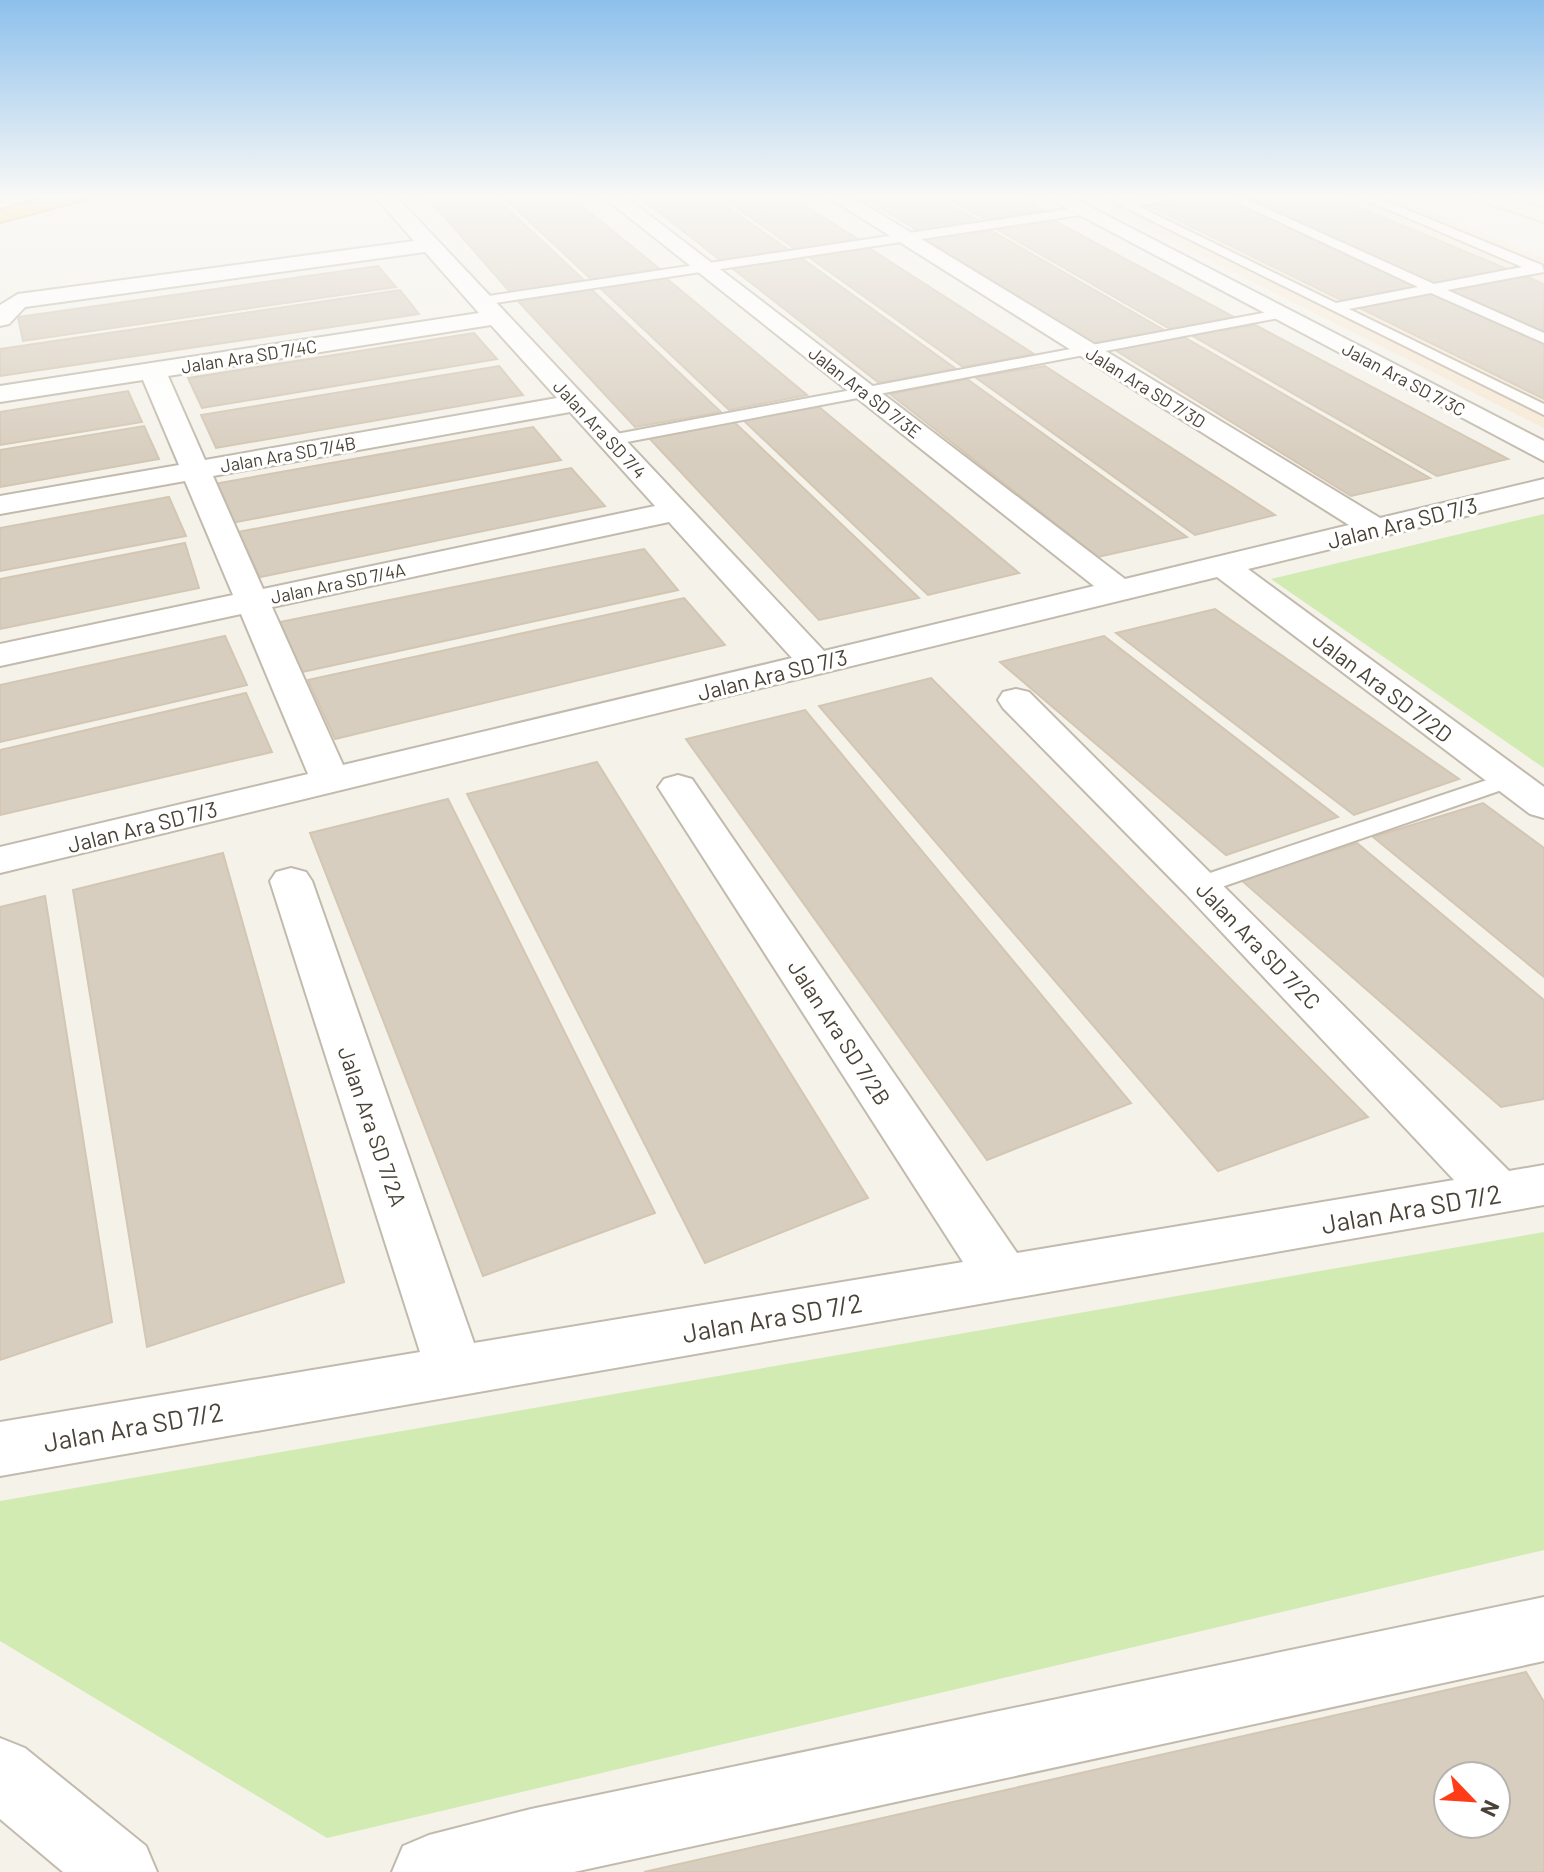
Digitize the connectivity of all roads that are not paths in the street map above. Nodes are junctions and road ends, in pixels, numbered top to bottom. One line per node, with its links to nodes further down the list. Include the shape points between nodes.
1 (155, 282): 14 (street, via 18,301)
2 (465, 282): 12 (street, Jalan Ara SD 7/4)
3 (629, 282): 12 (lane)
4 (722, 282): 18 (street, Jalan Ara SD 7/3E)
5 (976, 282): 16 (street, Jalan Ara SD 7/3D)
6 (1219, 282): 13 (street, Jalan Ara SD 7/3C)
7 (1285, 282): 11 (lane)
8 (1424, 282): 10 (lane)
9 (1461, 282): 10 (lane)
10 (1434, 287): 11 (lane); 15 (lane)
11 (1335, 307): 21 (lane)
12 (490, 309): 17 (street, Jalan Ara SD 7/4C); 20 (street, Jalan Ara SD 7/4)
13 (1279, 314): 16 (lane); 23 (street, Jalan Ara SD 7/3C)
14 (0, 319)
15 (1544, 339)
16 (1088, 351): 18 (lane); 28 (street, Jalan Ara SD 7/3D)
17 (152, 370): 19 (street, Jalan Ara SD 7/4C); 24 (street)
18 (865, 393): 22 (lane); 30 (street, Jalan Ara SD 7/3E)
19 (0, 394)
20 (576, 403): 22 (street, Jalan Ara SD 7/4); 24 (street, Jalan Ara SD 7/4B)
21 (1544, 410)
22 (611, 440): 27 (street, Jalan Ara SD 7/4)
23 (1544, 452)
24 (196, 471): 26 (street, Jalan Ara SD 7/4B); 31 (street)
25 (1544, 488): 28 (street, Jalan Ara SD 7/3)
26 (0, 505)
27 (675, 511): 31 (street, Jalan Ara SD 7/4A); 33 (street, Jalan Ara SD 7/4)
28 (1375, 528): 29 (street, Jalan Ara SD 7/3)
29 (1222, 565): 30 (street, Jalan Ara SD 7/3); 36 (street, Jalan Ara SD 7/2D)
30 (1119, 590): 33 (street, Jalan Ara SD 7/3)
31 (252, 601): 32 (street, Jalan Ara SD 7/4A); 35 (street)
32 (0, 655)
33 (816, 663): 35 (street, Jalan Ara SD 7/3)
34 (1016, 700): 41 (street, Jalan Ara SD 7/2C)
35 (330, 780): 39 (street, Jalan Ara SD 7/3)
36 (1508, 780): 38 (street, Jalan Ara SD 7/2D); 41 (lane)
37 (678, 787): 43 (street, Jalan Ara SD 7/2B)
38 (1544, 806)
39 (0, 860)
40 (291, 881): 44 (street, Jalan Ara SD 7/2A)
41 (1201, 885): 42 (street, Jalan Ara SD 7/2C)
42 (1521, 1189): 43 (street, Jalan Ara SD 7/2)
43 (1003, 1277): 44 (street, Jalan Ara SD 7/2)
44 (455, 1371): 45 (street, Jalan Ara SD 7/2)
45 (0, 1449)
46 (1544, 1629): 49 (street, via 531,1845)
47 (0, 1773): 48 (street)
48 (120, 1872)
49 (429, 1872)

